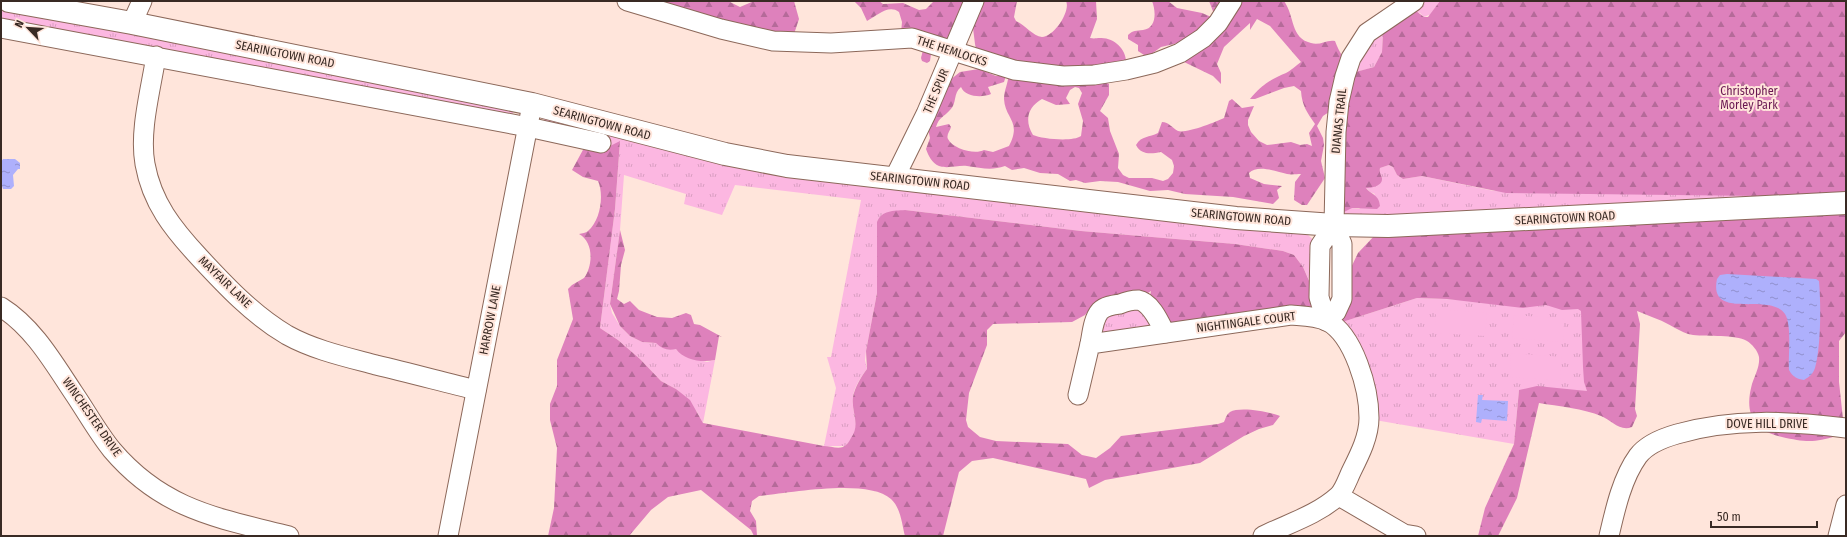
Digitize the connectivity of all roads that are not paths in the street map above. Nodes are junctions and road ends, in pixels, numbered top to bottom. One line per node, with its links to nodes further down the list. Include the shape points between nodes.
1 (9, 1): 7 (main road, SEARINGTOWN ROAD)
2 (142, 1): 7 (street)
3 (627, 1): 9 (street, THE HEMLOCKS, via 721,29 773,41 831,43 908,38)
4 (974, 1): 9 (street, THE SPUR)
5 (1232, 1): 9 (street, THE HEMLOCKS, via 1218,22 1192,46 1155,63 1126,70 1063,76 1014,70)
6 (1414, 1): 16 (street, DIANAS TRAIL, via 1367,33 1351,58 1342,87 1337,117)
7 (132, 23): 11 (main road, SEARINGTOWN ROAD)
8 (1, 28): 10 (street, SEARINGTOWN ROAD)
9 (953, 52): 14 (street, THE SPUR)
10 (156, 56): 12 (street, SEARINGTOWN ROAD); 21 (street, MAYFAIR LANE, via 144,136 145,164 151,186 161,210 174,230 231,292 273,326 312,346)
11 (532, 104): 12 (street, HARROW LANE); 14 (main road, SEARINGTOWN ROAD, via 738,157 787,166)
12 (528, 127): 13 (street, SEARINGTOWN ROAD); 21 (street, HARROW LANE)
13 (602, 142)
14 (894, 179): 16 (main road, SEARINGTOWN ROAD, via 1174,212)
15 (1846, 204): 16 (main road, SEARINGTOWN ROAD, via 1436,225)
16 (1334, 225): 18 (street, via 1320,246 1319,297)
17 (1, 307): 27 (street, WINCHESTER DRIVE, via 28,330 47,352 112,450 141,480 191,509)
18 (1326, 321): 19 (street, NIGHTINGALE COURT, via 1309,316 1291,315); 24 (street, via 1346,338 1366,384 1369,419 1362,450)
19 (1165, 333): 20 (street, NIGHTINGALE COURT); 20 (street, via 1156,316 1144,303 1139,300 1130,301 1107,306 1101,310 1096,318)
20 (1090, 344): 22 (street)
21 (476, 390): 28 (street, HARROW LANE)
22 (1078, 395)
23 (1846, 428): 30 (street, DOVE HILL DRIVE, via 1814,424 1738,422 1700,427 1659,439 1638,455 1625,481)
24 (1339, 496): 26 (street); 29 (street, via 1310,514)
25 (1846, 505): 31 (street)
26 (1408, 535)
27 (289, 536)
28 (448, 536)
29 (1263, 536)
30 (1609, 536)
31 (1838, 536)

